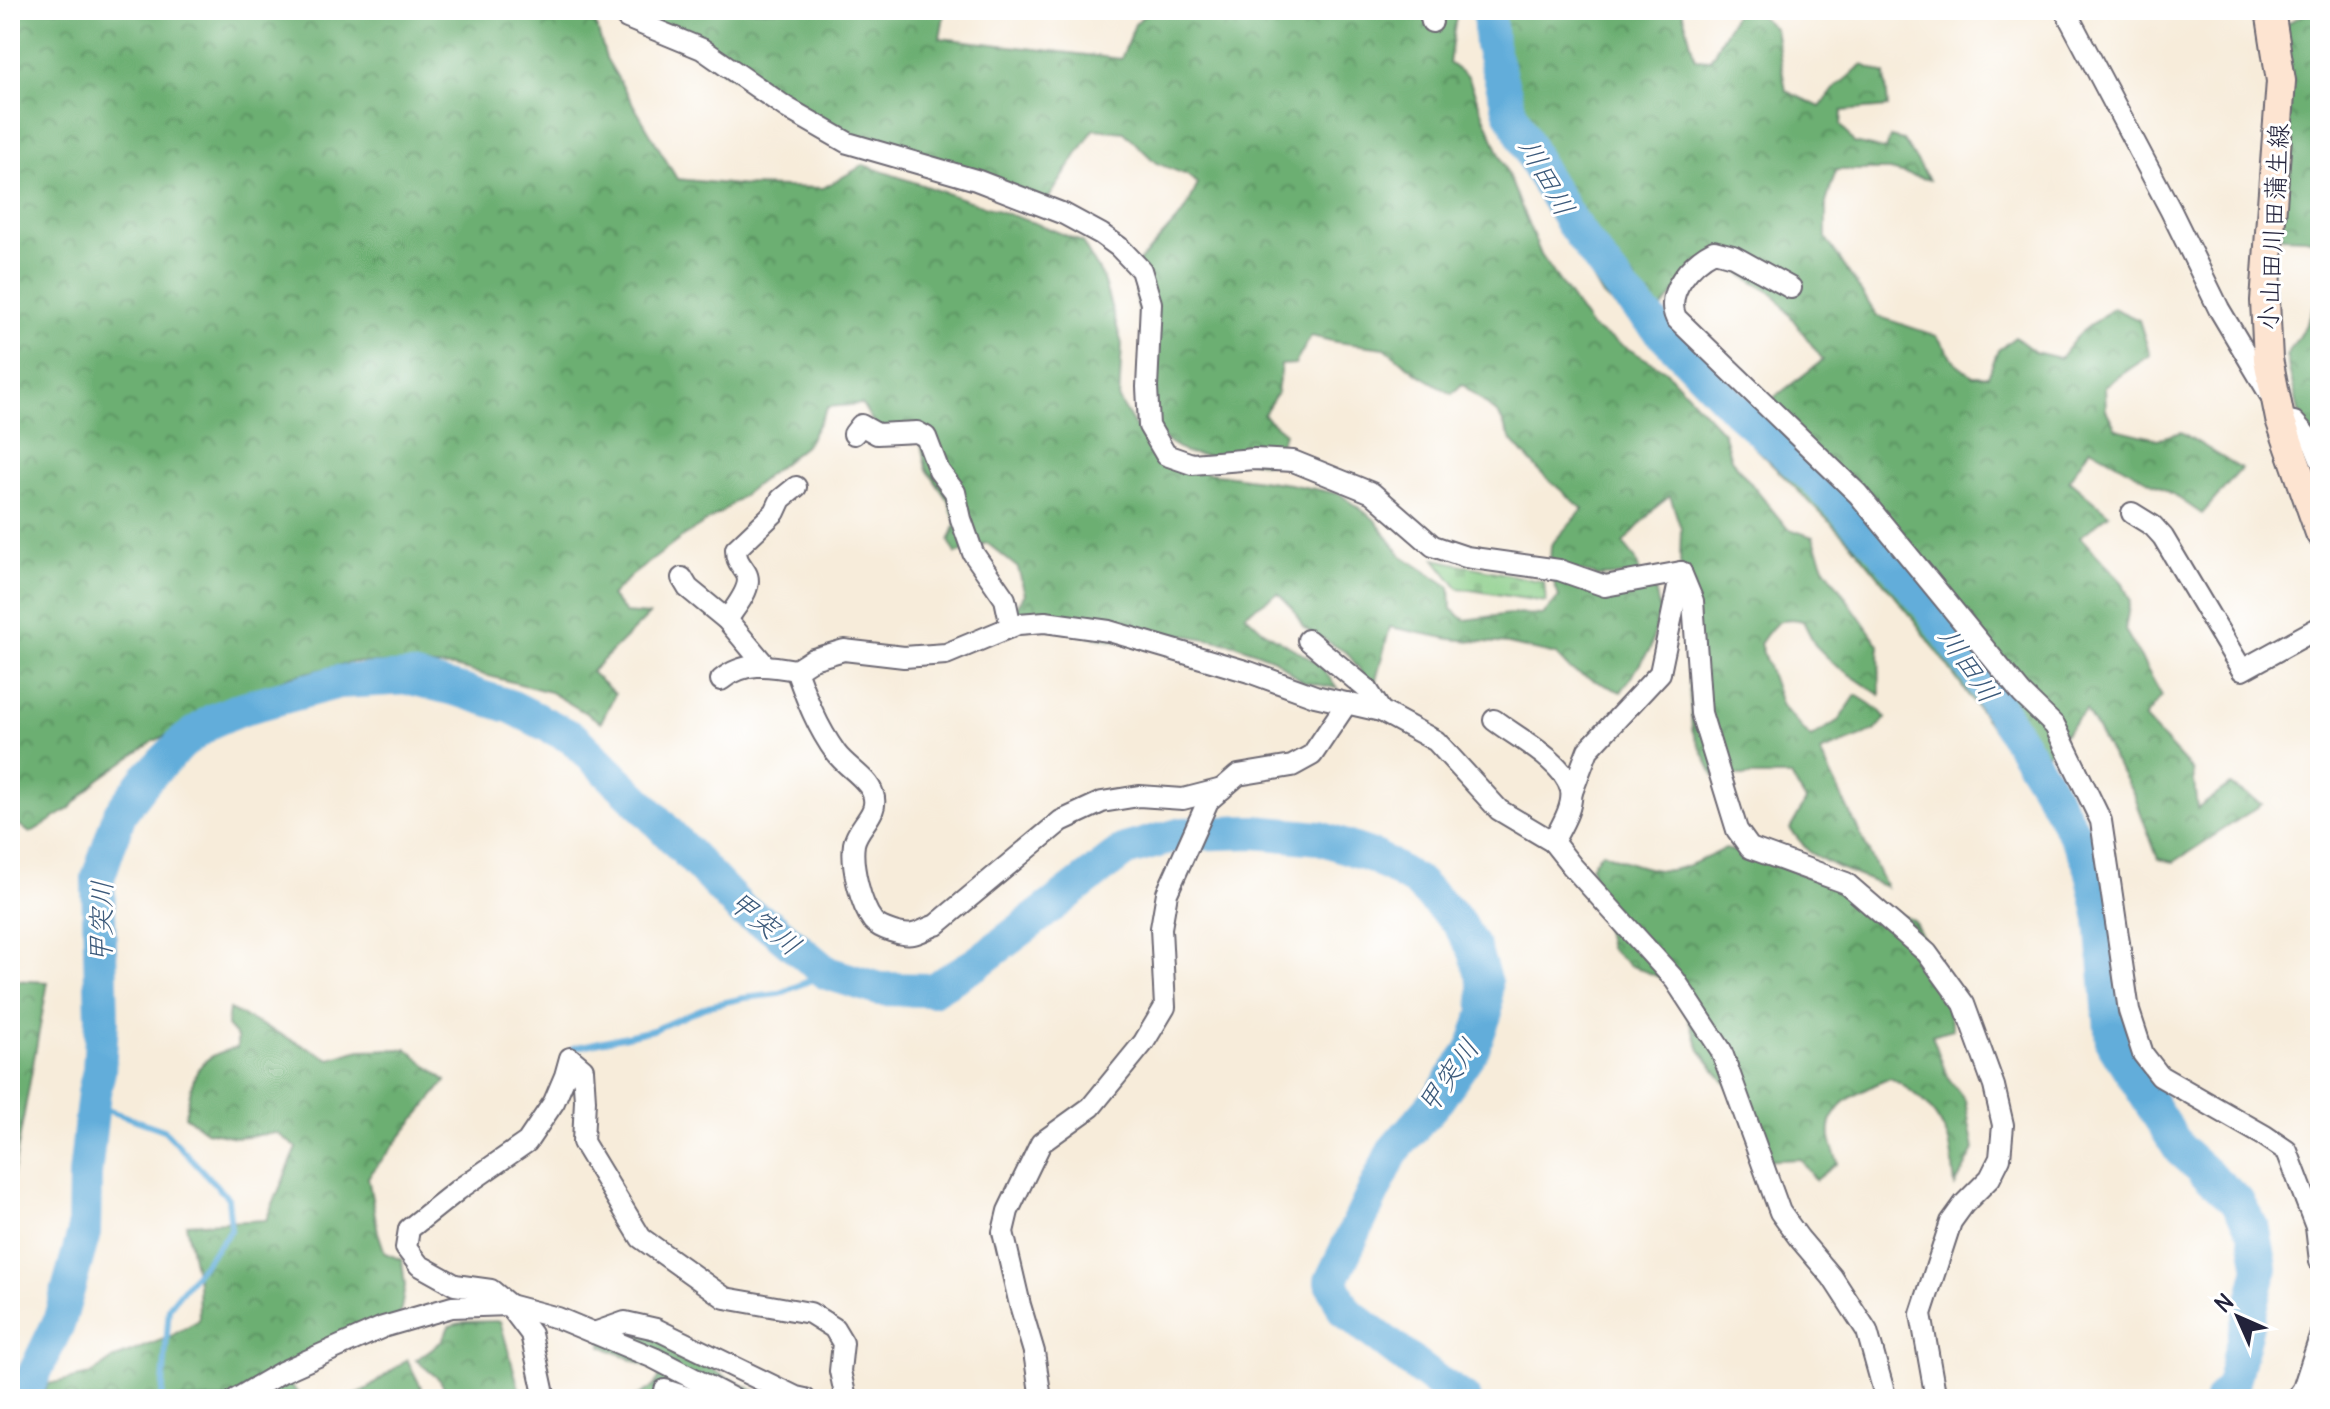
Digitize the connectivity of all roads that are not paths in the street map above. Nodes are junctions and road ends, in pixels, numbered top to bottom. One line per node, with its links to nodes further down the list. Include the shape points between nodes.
1 (619, 10): 11 (street, via 702,49 848,143 976,180 1064,214 1119,247 1141,270 1151,303 1149,426 1166,455 1192,464 1293,461 1372,493 1433,546 1466,557 1559,570 1605,586)
2 (2065, 10): 5 (street, via 2219,309)
3 (2270, 10): 5 (main road, 小山田川田蒲生線, via 2281,81 2265,301)
4 (1791, 288): 26 (street, via 1714,251 1700,258 1677,288 1672,309 1858,494 2022,694 2055,726 2101,821 2129,1011 2143,1054 2160,1076 2287,1151 2316,1227)
5 (2278, 411): 7 (street, via 2314,444); 10 (main road, 小山田川田蒲生線)
6 (854, 434): 14 (street, via 861,425 877,434 917,432 926,437 939,471 955,492 973,553 1005,599)
7 (2320, 459)
8 (796, 487): 13 (street, via 736,549 748,585)
9 (2132, 513): 15 (street, via 2163,537 2242,670)
10 (2320, 533)
11 (1681, 572): 23 (street, via 1660,673 1588,750); 39 (street, via 1693,601 1701,713 1737,830 1750,848 1846,883 1927,953 1964,1004 1994,1086 2003,1125 2000,1158 1990,1178 1951,1222 1921,1314)
12 (682, 578): 13 (street)
13 (727, 620): 17 (street)
14 (1011, 627): 18 (street, via 946,654 904,657 844,650); 20 (street, via 1045,622 1109,631)
15 (2320, 627)
16 (1308, 640): 21 (street, via 1367,689)
17 (764, 664): 18 (street); 19 (street, via 730,672)
18 (796, 670): 24 (street, via 817,725 875,798 874,809 856,836 855,879 874,922 886,929 912,934 936,925 1061,821 1102,802)
19 (721, 680)
20 (1347, 703): 21 (street); 24 (street, via 1312,755 1292,766 1238,775)
21 (1381, 711): 25 (street, via 1436,741 1499,810)
22 (1494, 720): 23 (street, via 1563,770)
23 (1572, 792): 25 (street)
24 (1215, 795): 37 (street, via 1167,893 1161,928 1165,1007 1091,1107 1041,1143 1008,1211 1003,1232)
25 (1553, 842): 38 (street, via 1675,980 1721,1050 1780,1212 1867,1331)
26 (2320, 1261)
27 (509, 1305): 28 (street); 31 (street, via 452,1307 383,1327 282,1372); 32 (street, via 531,1334); 36 (street, via 491,1290 455,1285 419,1265 406,1248 409,1229 527,1142 554,1102 570,1058 583,1069 583,1142 641,1238 725,1298 810,1313 834,1328 843,1343 840,1371)
28 (594, 1333): 34 (street); 35 (street, via 625,1322 656,1329)
29 (2320, 1337): 40 (street)
30 (665, 1390): 33 (street)
31 (236, 1399)
32 (545, 1399)
33 (692, 1399)
34 (733, 1399)
35 (805, 1399)
36 (846, 1399)
37 (1041, 1399)
38 (1886, 1399)
39 (1936, 1399)
40 (2296, 1399)

